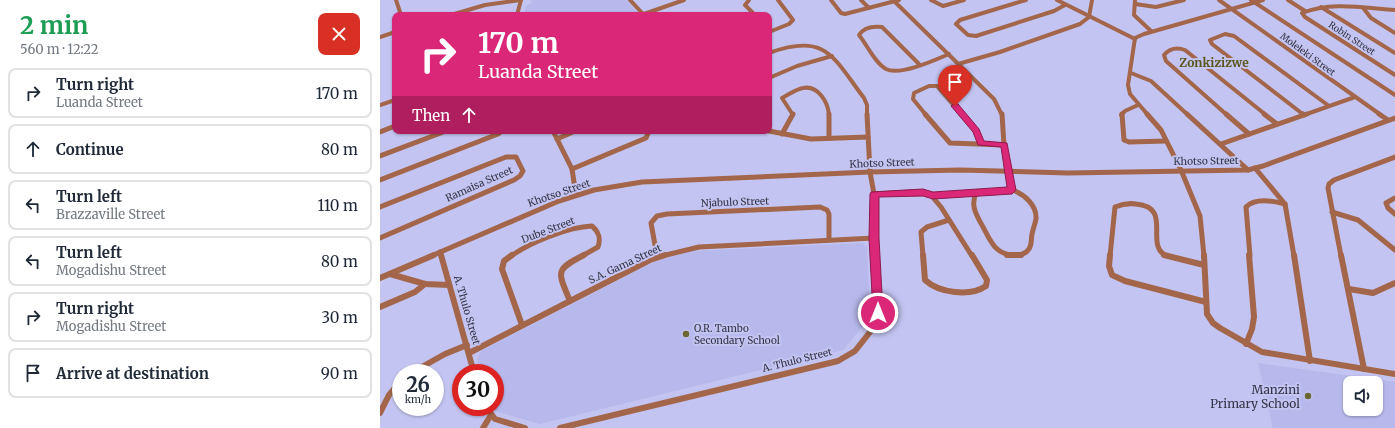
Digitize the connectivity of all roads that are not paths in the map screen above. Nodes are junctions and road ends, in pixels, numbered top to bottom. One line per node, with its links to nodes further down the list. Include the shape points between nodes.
1 (396, 0): 28 (street)
2 (521, 0): 29 (street, via 485,5); 30 (street)
3 (630, 0): 31 (street)
4 (684, 0): 32 (street)
5 (749, 0): 33 (street, via 745,5)
6 (778, 0): 38 (street, via 793,20 789,24)
7 (831, 0): 24 (street, via 845,14)
8 (861, 0): 24 (street)
9 (899, 0): 19 (street)
10 (931, 0): 11 (street, via 937,5 944,6)
11 (964, 0)
12 (1026, 0): 22 (street, via 960,20 956,24 968,35 976,36)
13 (1057, 0): 22 (street)
14 (1092, 0): 35 (street)
15 (1184, 0): 21 (street, via 1156,7)
16 (1219, 0): 26 (street, Moleleki Street)
17 (1263, 0): 20 (street)
18 (1288, 0): 34 (street, Robin Street)
19 (893, 1): 24 (street); 46 (street)
20 (1253, 1): 26 (street); 53 (street)
21 (1135, 2): 39 (street, via 1134,15)
22 (1065, 5): 35 (street)
23 (1321, 7): 25 (street); 34 (street); 45 (street)
24 (869, 8)
25 (1364, 9): 27 (street); 36 (street, via 1370,17)
26 (1233, 10): 39 (street); 54 (street, Moleleki Street)
27 (1395, 10)
28 (400, 12)
29 (461, 12)
30 (518, 12)
31 (640, 12)
32 (650, 12)
33 (752, 12)
34 (1303, 12): 51 (street, Robin Street, via 1305,17)
35 (1089, 17): 43 (street); 49 (street, via 1074,26)
36 (1387, 28): 37 (street); 41 (street)
37 (1395, 28)
38 (772, 29)
39 (1151, 31): 43 (street)
40 (392, 33): 42 (street)
41 (1395, 33)
42 (380, 37)
43 (1134, 39): 50 (street)
44 (772, 52): 47 (street, via 790,46 808,45 823,49)
45 (1395, 53)
46 (949, 54): 48 (street); 49 (street)
47 (832, 56): 52 (street); 73 (street, A. Thulo Street, via 866,102)
48 (919, 64): 48 (street, via 896,72 888,70 859,35 860,33 878,26 882,27)
49 (958, 64): 79 (street, via 997,104 1002,117)
50 (1130, 73): 57 (street, via 1128,88); 78 (street, via 1149,80)
51 (1395, 75)
52 (772, 77)
53 (1395, 95)
54 (1355, 97): 58 (street); 61 (street, Moleleki Street)
55 (392, 101): 56 (street)
56 (380, 105)
57 (1138, 105): 76 (street, via 1157,125); 76 (street, via 1121,115 1124,140)
58 (1329, 106): 59 (street); 59 (street, via 1234,36 1225,34 1210,40)
59 (1304, 115): 62 (street)
60 (1395, 118): 61 (street, Khotso Street)
61 (1388, 120): 82 (street, Khotso Street)
62 (1277, 124): 72 (street); 72 (street, via 1185,50 1176,48 1166,52 1166,61)
63 (392, 127): 64 (street)
64 (380, 132)
65 (772, 132): 71 (street)
66 (438, 134): 80 (street)
67 (498, 134): 88 (street)
68 (555, 134): 74 (street)
69 (567, 134): 74 (street)
70 (648, 134): 83 (street, via 646,138)
71 (782, 134): 75 (street); 75 (street, via 793,114 782,98 809,87 829,106)
72 (1250, 134): 78 (street)
73 (868, 137): 75 (street); 87 (street, A. Thulo Street)
74 (557, 138): 83 (street)
75 (829, 138)
76 (1166, 141): 84 (street)
77 (981, 143): 77 (street, via 955,144 947,141 913,99 914,93 929,86 937,86 976,131); 79 (street)
78 (1221, 144): 85 (street)
79 (1004, 145): 86 (street)
80 (380, 156)
81 (1395, 157): 97 (street, via 1329,184)
82 (1255, 168): 85 (street, Khotso Street); 95 (street)
83 (572, 169): 92 (street)
84 (1181, 170): 85 (street, Khotso Street); 86 (street, Khotso Street, via 1068,173); 106 (street, via 1200,216)
85 (1248, 170)
86 (1008, 171): 87 (street, Khotso Street); 89 (street)
87 (870, 172): 91 (street, A. Thulo Street); 92 (street, Khotso Street, via 642,182)
88 (380, 180)
89 (1012, 190): 90 (street); 90 (street, via 1028,200 1036,214 1029,249 1024,254 1017,255 1003,254 993,244 973,210 972,201)
90 (976, 192): 93 (street)
91 (874, 194): 93 (street, via 923,193); 101 (street, A. Thulo Street)
92 (576, 195): 104 (street, Khotso Street, via 510,220)
93 (933, 196): 99 (street)
94 (1395, 198): 98 (street, via 1386,203)
95 (1285, 204): 117 (street, via 1251,202 1246,207 1254,323); 120 (street)
96 (380, 207): 100 (street, Ramaisa Street, via 506,157 516,157 523,171 514,180)
97 (1332, 212): 103 (street, via 1358,220); 112 (street)
98 (1395, 214)
99 (949, 220): 99 (street, via 987,280 986,286 978,291 933,287 925,280 921,232 927,227)
100 (380, 238)
101 (874, 238): 102 (street, S.A. Gama Street); 131 (street, A. Thulo Street, via 877,320 850,355 806,370)
102 (829, 240): 105 (street, S.A. Gama Street, via 699,247); 105 (street, Njabulo Street, via 829,214 820,207 664,214 655,217 650,226)
103 (1395, 250)
104 (440, 252): 107 (street, Khotso Street); 111 (street, A. Thulo Street)
105 (657, 257): 113 (street, S.A. Gama Street)
106 (1204, 265): 114 (street); 114 (street, via 1161,253 1156,236 1156,214 1151,207 1144,204 1121,204 1115,207 1109,266 1112,275 1124,281)
107 (390, 274): 108 (street, Khotso Street); 109 (street)
108 (380, 278)
109 (425, 284): 111 (street); 115 (street, via 415,292)
110 (1395, 284): 112 (street, via 1373,293)
111 (449, 285): 118 (street, A. Thulo Street)
112 (1349, 289): 123 (street)
113 (570, 301): 116 (street, S.A. Gama Street); 116 (street, Dube Street, via 560,271 566,264 598,247 600,239 592,226 557,234 513,254 504,261 502,269)
114 (1206, 302): 117 (street, via 1210,319)
115 (380, 307)
116 (522, 325): 119 (street, S.A. Gama Street)
117 (1246, 344): 120 (street, via 1262,352)
118 (467, 345): 119 (street, A. Thulo Street); 121 (street)
119 (469, 353): 122 (street, A. Thulo Street)
120 (1310, 361): 123 (street)
121 (427, 364)
122 (472, 364)
123 (1364, 369): 124 (street)
124 (1395, 374)
125 (392, 392): 126 (street)
126 (380, 413)
127 (491, 416): 128 (street); 129 (street)
128 (511, 426): 130 (street)
129 (483, 428)
130 (525, 428)
131 (560, 428)

